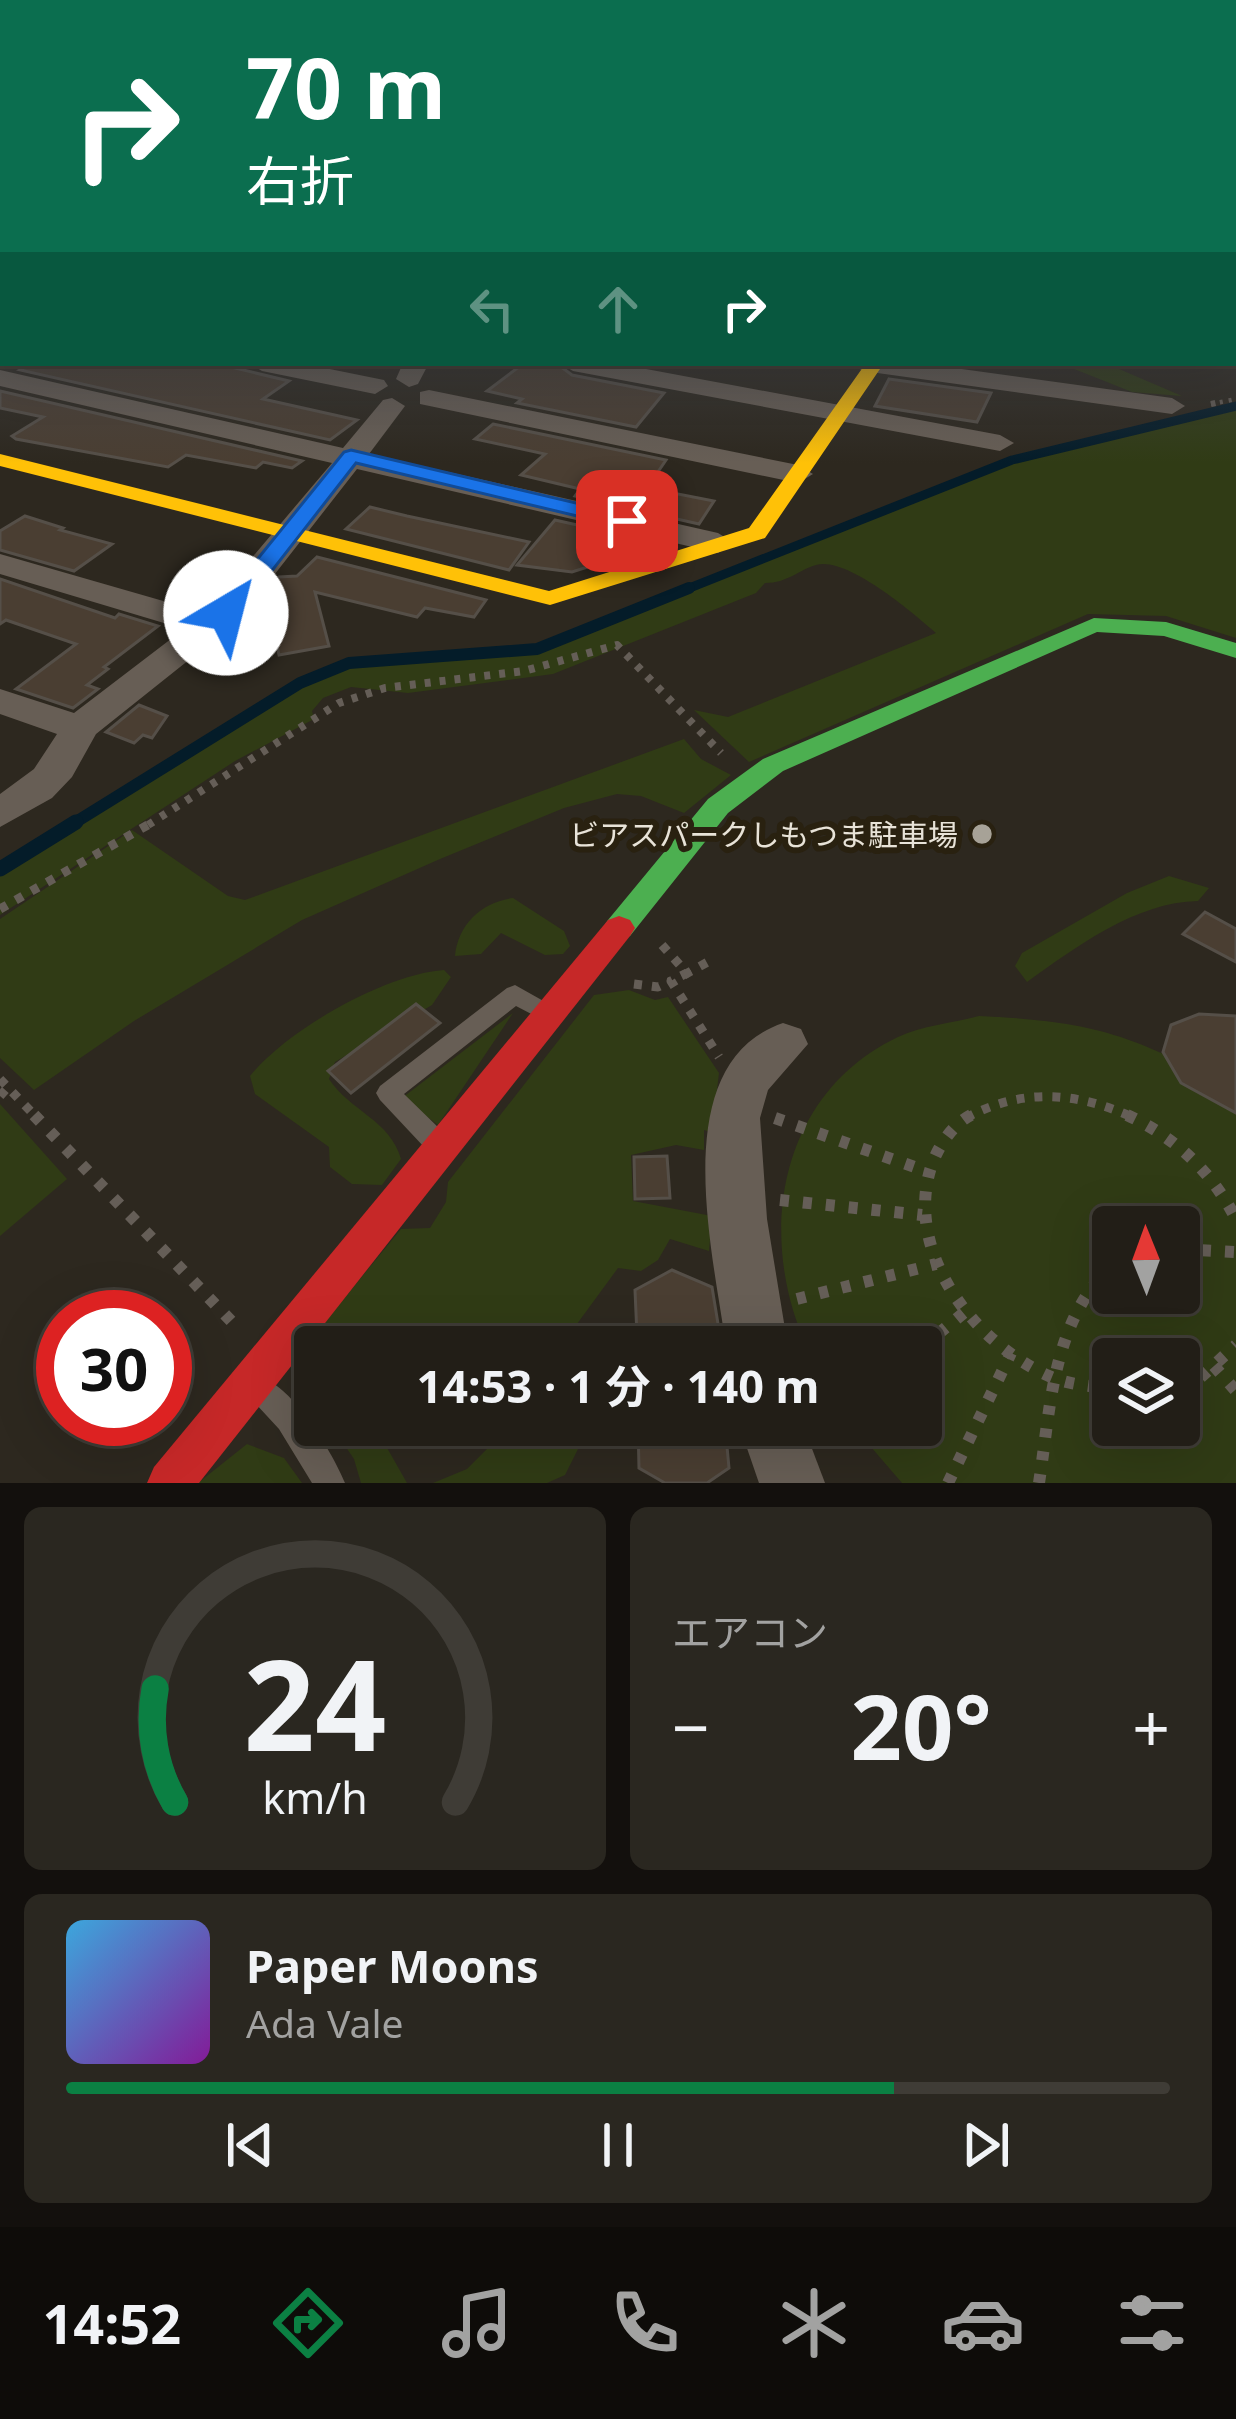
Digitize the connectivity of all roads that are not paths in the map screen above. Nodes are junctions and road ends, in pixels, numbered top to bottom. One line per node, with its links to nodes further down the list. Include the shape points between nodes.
1 (281, 366): 6 (street)
2 (589, 366): 8 (street)
3 (867, 366): 8 (street)
4 (882, 366): 7 (street)
5 (0, 378): 10 (street)
6 (404, 386): 10 (street); 12 (street)
7 (1172, 406)
8 (844, 413): 9 (street); 12 (street)
9 (1000, 442)
10 (351, 456): 13 (street); 14 (street)
11 (0, 460): 13 (street)
12 (798, 474): 14 (street, via 757,533)
13 (286, 533): 14 (street, via 550,598); 16 (street)
14 (718, 543)
15 (0, 565): 16 (street)
16 (212, 626): 19 (street)
17 (1236, 651): 21 (street, via 1190,631 1094,625 756,778 718,806)
18 (0, 701): 19 (street)
19 (79, 728): 20 (street, via 52,778)
20 (0, 814)
21 (547, 1015): 23 (street); 23 (lane, via 515,994 388,1093)
22 (755, 1076): 24 (street, via 737,1196)
23 (442, 1148): 25 (street)
24 (754, 1326)
25 (262, 1372): 27 (street); 28 (lane)
26 (779, 1446): 29 (street)
27 (170, 1483)
28 (330, 1483)
29 (792, 1483)

